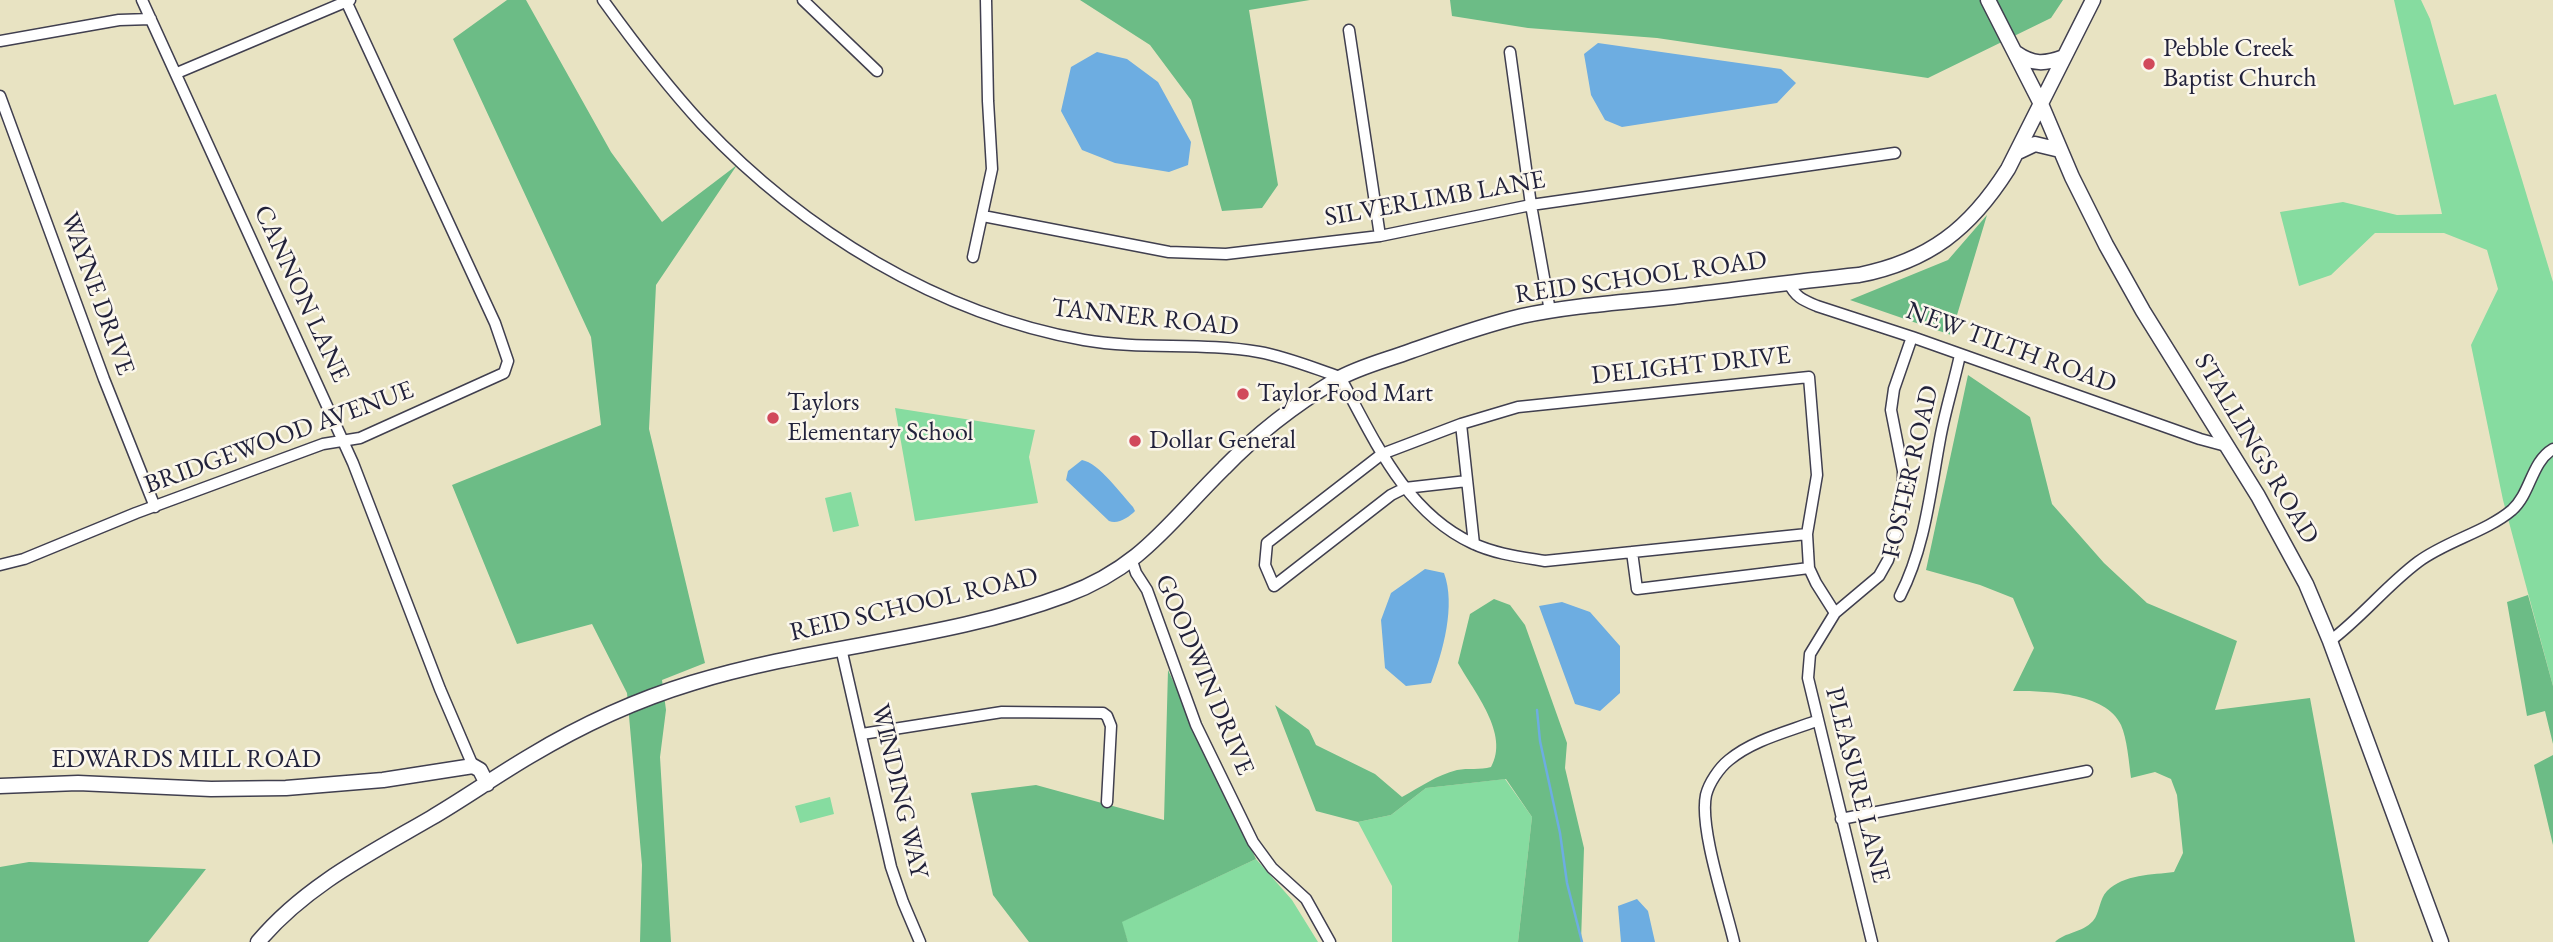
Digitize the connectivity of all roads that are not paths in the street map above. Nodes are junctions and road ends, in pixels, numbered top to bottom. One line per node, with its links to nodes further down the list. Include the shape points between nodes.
1 (142, 0): 8 (street, CANNON LANE)
2 (603, 0): 29 (street, TANNER ROAD, via 681,100 753,172 825,230 913,282 982,312 1053,334 1087,341 1258,352)
3 (803, 0): 14 (street)
4 (986, 0): 22 (street, via 992,169)
5 (1988, 0): 12 (street, STALLINGS ROAD)
6 (2093, 0): 13 (street, REID SCHOOL ROAD)
7 (348, 1): 15 (street); 31 (street, BRIDGEWOOD AVENUE, via 495,323 509,365 499,376 360,438)
8 (151, 19): 10 (street, via 119,20); 15 (street, CANNON LANE)
9 (1349, 30): 23 (street)
10 (0, 41)
11 (1510, 52): 21 (street)
12 (2015, 52): 13 (street, via 2042,64); 17 (street, STALLINGS ROAD)
13 (2064, 57): 17 (street, REID SCHOOL ROAD)
14 (877, 71)
15 (177, 73): 31 (street, CANNON LANE)
16 (0, 96): 37 (street, WAYNE DRIVE)
17 (2041, 104): 18 (street, STALLINGS ROAD); 20 (street, REID SCHOOL ROAD)
18 (2060, 150): 20 (street, via 2035,144); 32 (street, STALLINGS ROAD, via 2106,245)
19 (1895, 153): 21 (street, SILVERLIMB LANE)
20 (2016, 153): 25 (street, REID SCHOOL ROAD, via 1981,208 1925,253 1876,272)
21 (1531, 205): 23 (street, SILVERLIMB LANE); 26 (street)
22 (983, 216): 23 (street, SILVERLIMB LANE, via 1169,252 1226,254); 24 (street)
23 (1380, 236)
24 (973, 257)
25 (1789, 283): 26 (street, REID SCHOOL ROAD); 27 (street, NEW TILTH ROAD, via 1802,300)
26 (1550, 311): 29 (street, REID SCHOOL ROAD, via 1466,331)
27 (1912, 337): 28 (street, NEW TILTH ROAD); 45 (street, PLEASURE LANE, via 1891,410 1903,471 1897,528 1879,576)
28 (1960, 355): 32 (street, NEW TILTH ROAD); 44 (street, FOSTER ROAD, via 1917,557)
29 (1340, 377): 34 (street); 41 (street, REID SCHOOL ROAD, via 1250,443)
30 (1461, 424): 34 (street, DELIGHT DRIVE); 35 (street); 38 (street, DELIGHT DRIVE, via 1518,407 1809,377 1817,475)
31 (343, 440): 37 (street, BRIDGEWOOD AVENUE, via 323,443); 50 (street, CANNON LANE)
32 (2226, 446): 46 (street, STALLINGS ROAD, via 2284,541)
33 (2553, 449): 46 (street, via 2541,459 2525,494 2511,511 2420,561)
34 (1382, 454): 36 (street); 36 (street, DELIGHT DRIVE, via 1267,543 1265,565 1274,586)
35 (1467, 481): 36 (street); 39 (street)
36 (1405, 488): 39 (street, via 1442,525)
37 (155, 507): 42 (street, BRIDGEWOOD AVENUE)
38 (1807, 534): 40 (street); 43 (street, DELIGHT DRIVE)
39 (1474, 544): 40 (street, via 1545,562)
40 (1632, 552): 43 (street, via 1637,589)
41 (1132, 561): 47 (street, REID SCHOOL ROAD, via 1100,581 1042,603); 58 (street, GOODWIN DRIVE, via 1196,725 1253,842 1272,868 1306,899)
42 (0, 565)
43 (1809, 568): 45 (street, DELIGHT DRIVE)
44 (1900, 596)
45 (1835, 613): 48 (street, PLEASURE LANE, via 1810,654 1808,678)
46 (2330, 640): 61 (street, STALLINGS ROAD)
47 (841, 648): 49 (street, WINDING WAY); 52 (street, REID SCHOOL ROAD, via 739,670 650,698 598,720)
48 (1816, 721): 55 (street, PLEASURE LANE); 59 (street, via 1752,745 1730,759 1719,769 1706,795 1709,839)
49 (862, 734): 54 (street, via 1002,712 1103,713 1111,726); 57 (street, WINDING WAY, via 891,867)
50 (473, 766): 52 (street); 53 (street, EDWARDS MILL ROAD, via 286,788 78,783)
51 (2087, 771): 55 (street)
52 (487, 784): 56 (street, REID SCHOOL ROAD, via 330,878 283,915)
53 (0, 786)
54 (1107, 802)
55 (1841, 819): 60 (street, PLEASURE LANE)
56 (258, 942)
57 (920, 942)
58 (1330, 942)
59 (1734, 942)
60 (1872, 942)
61 (2441, 942)

